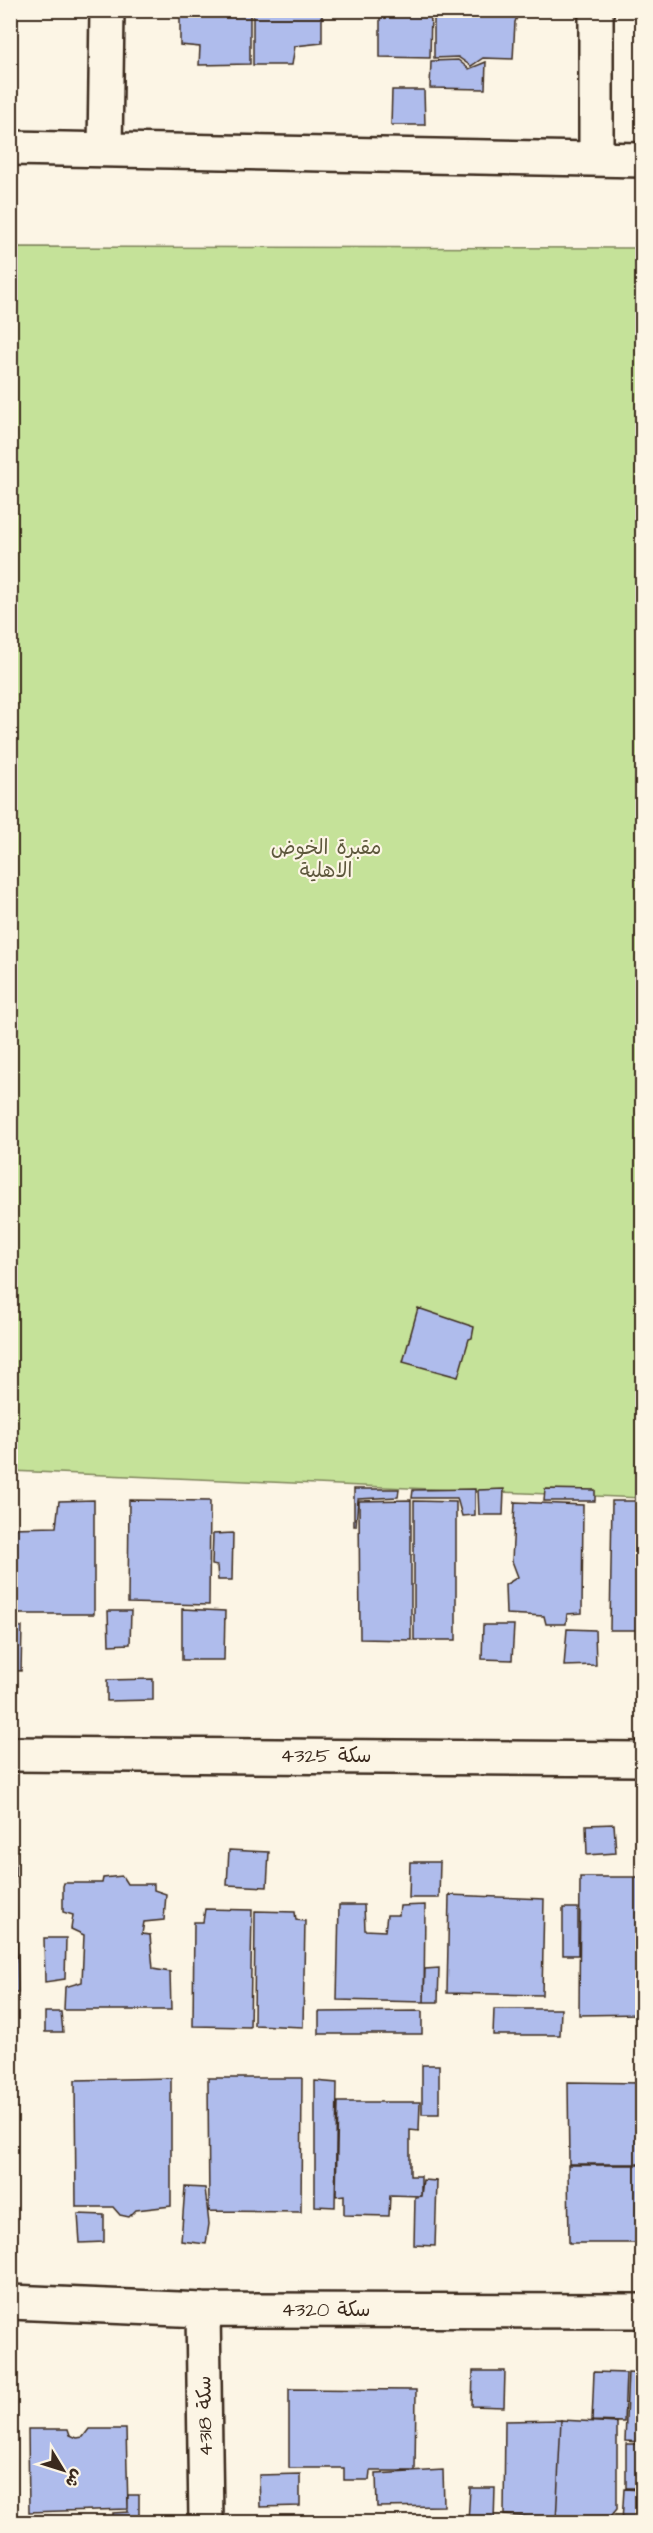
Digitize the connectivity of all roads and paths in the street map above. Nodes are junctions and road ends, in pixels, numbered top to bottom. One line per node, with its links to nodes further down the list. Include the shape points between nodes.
1 (107, 10): 4 (street)
2 (596, 10): 5 (street)
3 (10, 148): 4 (street)
4 (105, 149): 5 (street)
5 (596, 159): 6 (street)
6 (642, 160)
7 (10, 1754): 8 (street, سكة 4325)
8 (642, 1759)
9 (10, 2301): 10 (street, سكة 4320)
10 (203, 2310): 11 (street, سكة 4320); 12 (street, سكة 4318)
11 (642, 2311)
12 (206, 2523)

